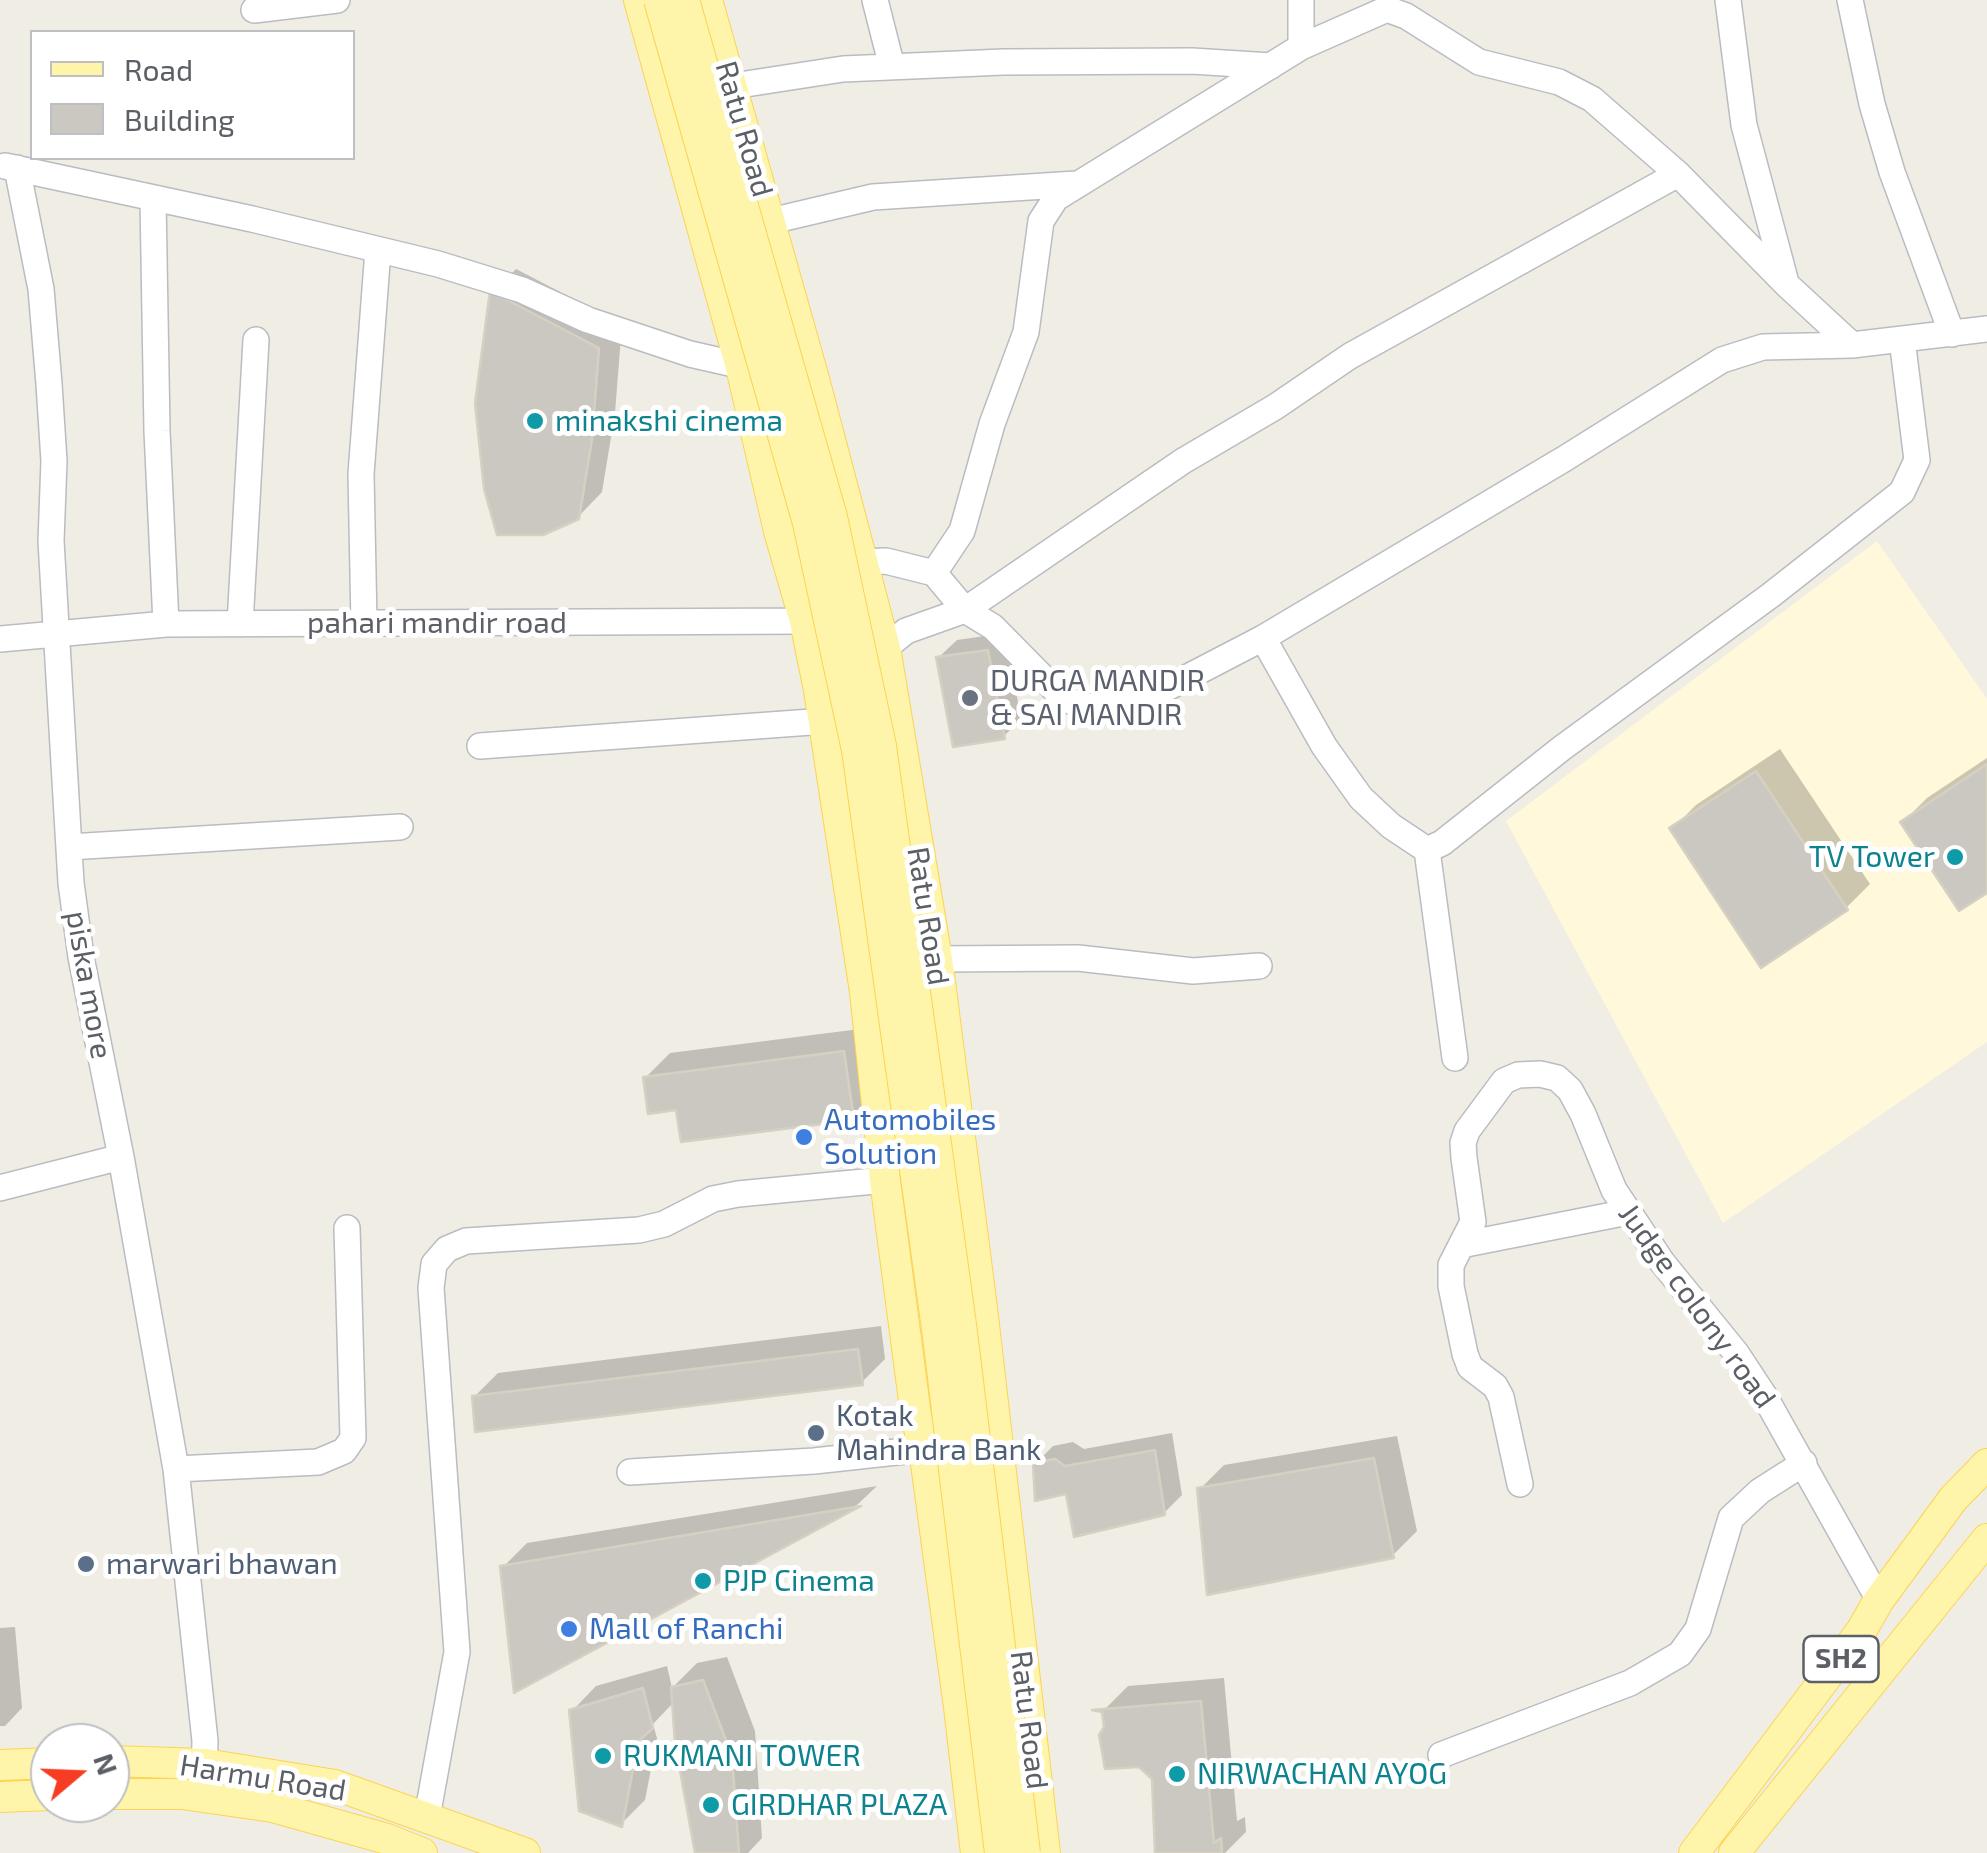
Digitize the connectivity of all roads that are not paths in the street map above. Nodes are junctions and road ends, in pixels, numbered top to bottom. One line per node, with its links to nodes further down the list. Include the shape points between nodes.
1 (338, 0): 11 (street)
2 (639, 0): 28 (main road)
3 (659, 0): 78 (main road, bridge, via 808,523 857,750)
4 (684, 0): 79 (main road, bridge, via 832,517 881,746)
5 (707, 0): 15 (main road, Ratu Road)
6 (875, 0): 14 (street)
7 (1301, 0): 12 (street)
8 (1728, 0): 22 (street, via 1744,124)
9 (1850, 0): 24 (street, via 1892,172)
10 (1388, 5): 12 (street); 17 (street, via 1479,62 1559,82 1592,99)
11 (254, 10)
12 (1302, 47): 13 (street)
13 (1270, 66): 14 (street, via 1088,60); 18 (street)
14 (892, 67): 15 (street)
15 (733, 86): 20 (main road, Ratu Road)
16 (8, 167): 19 (street); 38 (street, piska more, via 41,290)
17 (1678, 174): 22 (street); 33 (street, via 1350,356)
18 (1076, 184): 20 (street, via 873,196); 31 (street, via 1056,198 1042,221 1026,332 962,530)
19 (153, 199): 21 (street); 36 (street)
20 (770, 220): 29 (main road, Ratu Road)
21 (378, 250): 28 (street, via 522,290 588,320); 35 (street, via 361,474)
22 (1786, 284): 27 (street)
23 (1987, 329): 24 (street)
24 (1952, 334): 25 (street)
25 (1902, 339): 27 (street); 47 (street, via 1917,460 1902,492 1466,827)
26 (256, 340): 37 (street)
27 (1852, 344): 39 (street, via 1763,347 1722,360)
28 (741, 367): 29 (street); 34 (main road)
29 (814, 379): 30 (main road, Ratu Road)
30 (861, 562): 31 (street); 32 (main road, Ratu Road)
31 (934, 572): 33 (street)
32 (874, 609): 34 (street, pahari mandir road); 41 (main road, Ratu Road)
33 (965, 610): 39 (street, via 993,626 1064,699 1088,708 1163,690); 41 (street, via 906,631)
34 (805, 621): 35 (street, pahari mandir road); 43 (main road)
35 (364, 623): 37 (street, pahari mandir road)
36 (166, 624): 37 (street, pahari mandir road); 38 (street, pahari mandir road)
37 (240, 624)
38 (58, 632): 40 (street, pahari mandir road); 46 (street, piska more)
39 (1264, 638): 47 (street, via 1361,798)
40 (0, 639)
41 (884, 648): 42 (main road, Ratu Road)
42 (893, 709): 43 (street); 48 (main road, Ratu Road)
43 (822, 724): 44 (street); 52 (main road, via 865,992)
44 (480, 746)
45 (400, 827): 46 (street)
46 (68, 847): 51 (street, piska more, via 81,957)
47 (1427, 850): 50 (street)
48 (937, 960): 49 (street, via 1078,958 1180,970); 80 (main road, Ratu Road)
49 (1259, 966)
50 (1455, 1058)
51 (121, 1157): 53 (street); 60 (street, piska more)
52 (885, 1180): 57 (main road); 74 (street, via 738,1194 639,1230 466,1241 434,1264 457,1652)
53 (0, 1188)
54 (1628, 1212): 56 (street); 56 (street, Judge colony road, via 1570,1090 1557,1078 1518,1075 1494,1092 1463,1143 1473,1222); 58 (street, Judge colony road, via 1736,1353)
55 (346, 1228): 60 (street, via 354,1412 353,1438 344,1451 318,1462)
56 (1460, 1246): 62 (street, Judge colony road, via 1451,1286 1465,1354 1501,1397)
57 (924, 1448): 61 (street); 77 (main road)
58 (1804, 1463): 64 (street, Judge colony road); 65 (street, via 1731,1518 1698,1629 1680,1654 1630,1682)
59 (1987, 1464): 64 (main road, SH2)
60 (176, 1468): 68 (street, piska more)
61 (630, 1472)
62 (1520, 1484)
63 (1987, 1539): 82 (main road, SH2)
64 (1879, 1600): 81 (main road, SH2, via 1862,1632)
65 (1441, 1756)
66 (130, 1762): 68 (main road, Harmu Road)
67 (30, 1764): 69 (main road)
68 (205, 1764): 73 (street, piska more); 74 (main road, Harmu Road, via 335,1785)
69 (0, 1765)
70 (30, 1795): 72 (main road)
71 (130, 1795): 73 (main road, Harmu Road)
72 (0, 1796)
73 (204, 1797): 75 (main road, Harmu Road, via 273,1807)
74 (427, 1816): 76 (main road, Harmu Road)
75 (422, 1853)
76 (525, 1853)
77 (976, 1853)
78 (1000, 1853)
79 (1024, 1853)
80 (1045, 1853)
81 (1694, 1853)
82 (1734, 1853)

